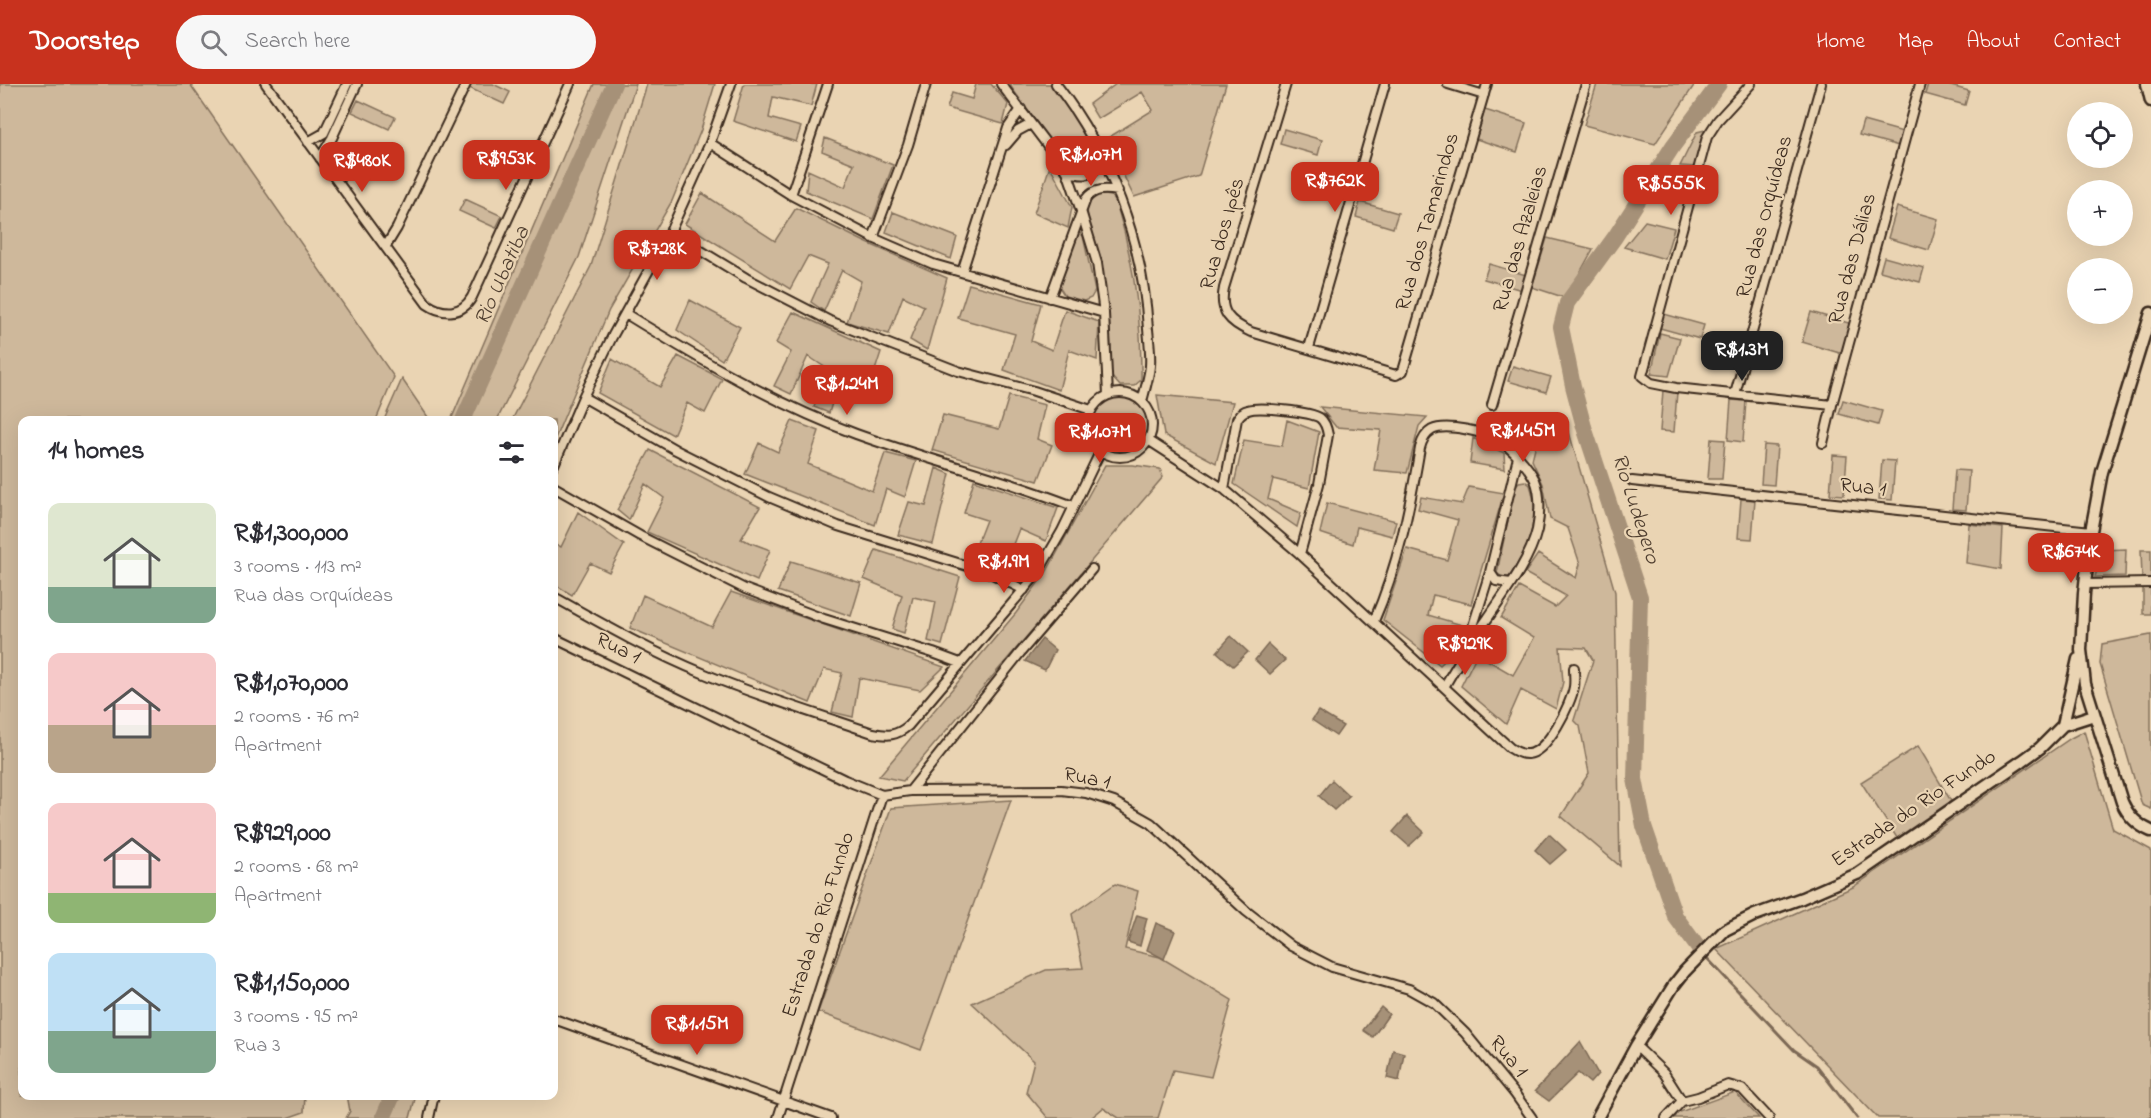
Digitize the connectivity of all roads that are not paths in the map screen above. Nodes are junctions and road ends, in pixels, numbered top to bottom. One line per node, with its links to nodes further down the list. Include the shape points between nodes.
1 (266, 84): 26 (street)
2 (347, 84): 24 (street)
3 (357, 84): 25 (street)
4 (465, 84): 37 (street)
5 (570, 84): 37 (street, via 466,305 456,311 440,311 427,304)
6 (731, 84): 27 (street)
7 (828, 84): 33 (street)
8 (926, 84): 36 (street)
9 (1000, 84): 22 (street)
10 (1056, 84): 30 (street)
11 (1286, 84): 43 (street, Rua dos Ipês, via 1221,300 1227,315 1242,328)
12 (1385, 84): 43 (street)
13 (1448, 84): 20 (street)
14 (1487, 84): 20 (street, Rua dos Tamarindos)
15 (1586, 84): 49 (street, Rua das Azaleias)
16 (1751, 84): 45 (street, via 1707,137 1642,376 1658,385)
17 (1821, 84): 45 (street, Rua das Orquídeas)
18 (1920, 84): 50 (street, Rua das Dálias)
19 (2147, 84): 21 (street)
20 (1484, 95): 44 (street, Rua dos Tamarindos)
21 (2151, 101)
22 (1021, 109): 23 (street); 28 (street, via 1008,128)
23 (1031, 124): 28 (street, via 1018,131); 31 (street)
24 (324, 133): 25 (street); 26 (street)
25 (332, 138): 29 (street)
26 (308, 142): 29 (street)
27 (710, 143): 33 (street); 35 (street)
28 (1003, 149): 38 (street)
29 (320, 158): 37 (street)
30 (1103, 160): 31 (street, via 1087,175); 32 (street)
31 (1067, 171): 34 (street)
32 (1118, 191): 34 (street, via 1107,189 1090,194); 48 (street, via 1139,260 1147,314 1150,365)
33 (791, 195): 36 (street)
34 (1081, 211): 39 (street); 42 (street, via 1097,263)
35 (670, 232): 41 (street); 51 (street, via 830,321 958,371)
36 (873, 238): 38 (street)
37 (386, 246)
38 (962, 272): 39 (street)
39 (1050, 297): 42 (street)
40 (2151, 312): 63 (street, via 2102,472)
41 (626, 314): 47 (street); 62 (street, via 705,361 816,417)
42 (1104, 314): 46 (street)
43 (1309, 348): 44 (street, Rua dos Ipês, via 1393,375)
44 (1403, 370)
45 (1735, 394): 50 (street)
46 (1108, 395): 48 (street, via 1126,393); 51 (street)
47 (582, 397): 55 (street); 70 (street, via 769,497 838,526 990,573)
48 (1142, 401): 52 (street, via 1152,420)
49 (1492, 405)
50 (1832, 405): 53 (street, Rua das Dálias)
51 (1091, 410): 54 (street, via 1089,432)
52 (1148, 440): 54 (street, via 1142,449 1122,457); 61 (street)
53 (1823, 444)
54 (1101, 450): 62 (street)
55 (558, 455)
56 (1518, 457): 57 (street); 58 (street); 72 (street, via 1499,440 1476,432 1445,427 1425,436 1402,537)
57 (1512, 480): 58 (street, via 1522,475); 66 (street)
58 (1535, 481): 67 (street, via 1539,507 1536,532)
59 (1632, 481): 63 (street, Rua 1)
60 (558, 489): 76 (street, via 657,546 745,589)
61 (1224, 489): 64 (street); 64 (street, via 1237,419 1242,412 1304,412 1320,419 1328,435)
62 (1073, 506): 70 (street, via 1037,574)
63 (2091, 531): 69 (street)
64 (1300, 554): 72 (street)
65 (1092, 569): 81 (street)
66 (1490, 572): 67 (street, via 1496,581); 75 (street)
67 (1511, 583): 75 (street)
68 (2151, 583): 69 (street)
69 (2085, 584): 74 (street)
70 (1024, 590): 76 (street)
71 (558, 599): 76 (street, via 702,673 888,736 908,726)
72 (1374, 621): 78 (street)
73 (558, 640): 82 (street, Rua 1)
74 (2081, 650): 79 (street); 80 (street)
75 (1465, 652): 78 (street)
76 (960, 663)
77 (1574, 668): 78 (street, via 1570,702 1559,723 1539,750 1526,755 1510,748)
78 (1444, 687)
79 (2094, 716): 80 (street, Estrada do Rio Fundo); 83 (street, via 2126,813)
80 (2063, 725): 85 (street, Estrada do Rio Fundo, via 2040,748 1857,874 1725,930 1674,985)
81 (910, 791): 82 (street, Rua 1); 92 (street, Rua 1, via 1061,790 1086,793 1122,806 1151,823 1246,911 1291,946 1332,967 1409,989 1434,1003 1465,1034)
82 (882, 795): 87 (street, Estrada do Rio Fundo)
83 (2151, 831)
84 (558, 1020): 87 (street)
85 (1636, 1046): 88 (street, via 1664,1073); 93 (street, Estrada do Rio Fundo)
86 (433, 1100): 89 (street)
87 (783, 1101): 90 (street, Estrada do Rio Fundo); 91 (street)
88 (1682, 1101): 94 (street); 95 (street, via 1733,1085 1742,1089)
89 (429, 1118)
90 (778, 1118)
91 (831, 1118)
92 (1532, 1118)
93 (1597, 1118)
94 (1666, 1118)
95 (1769, 1118)

